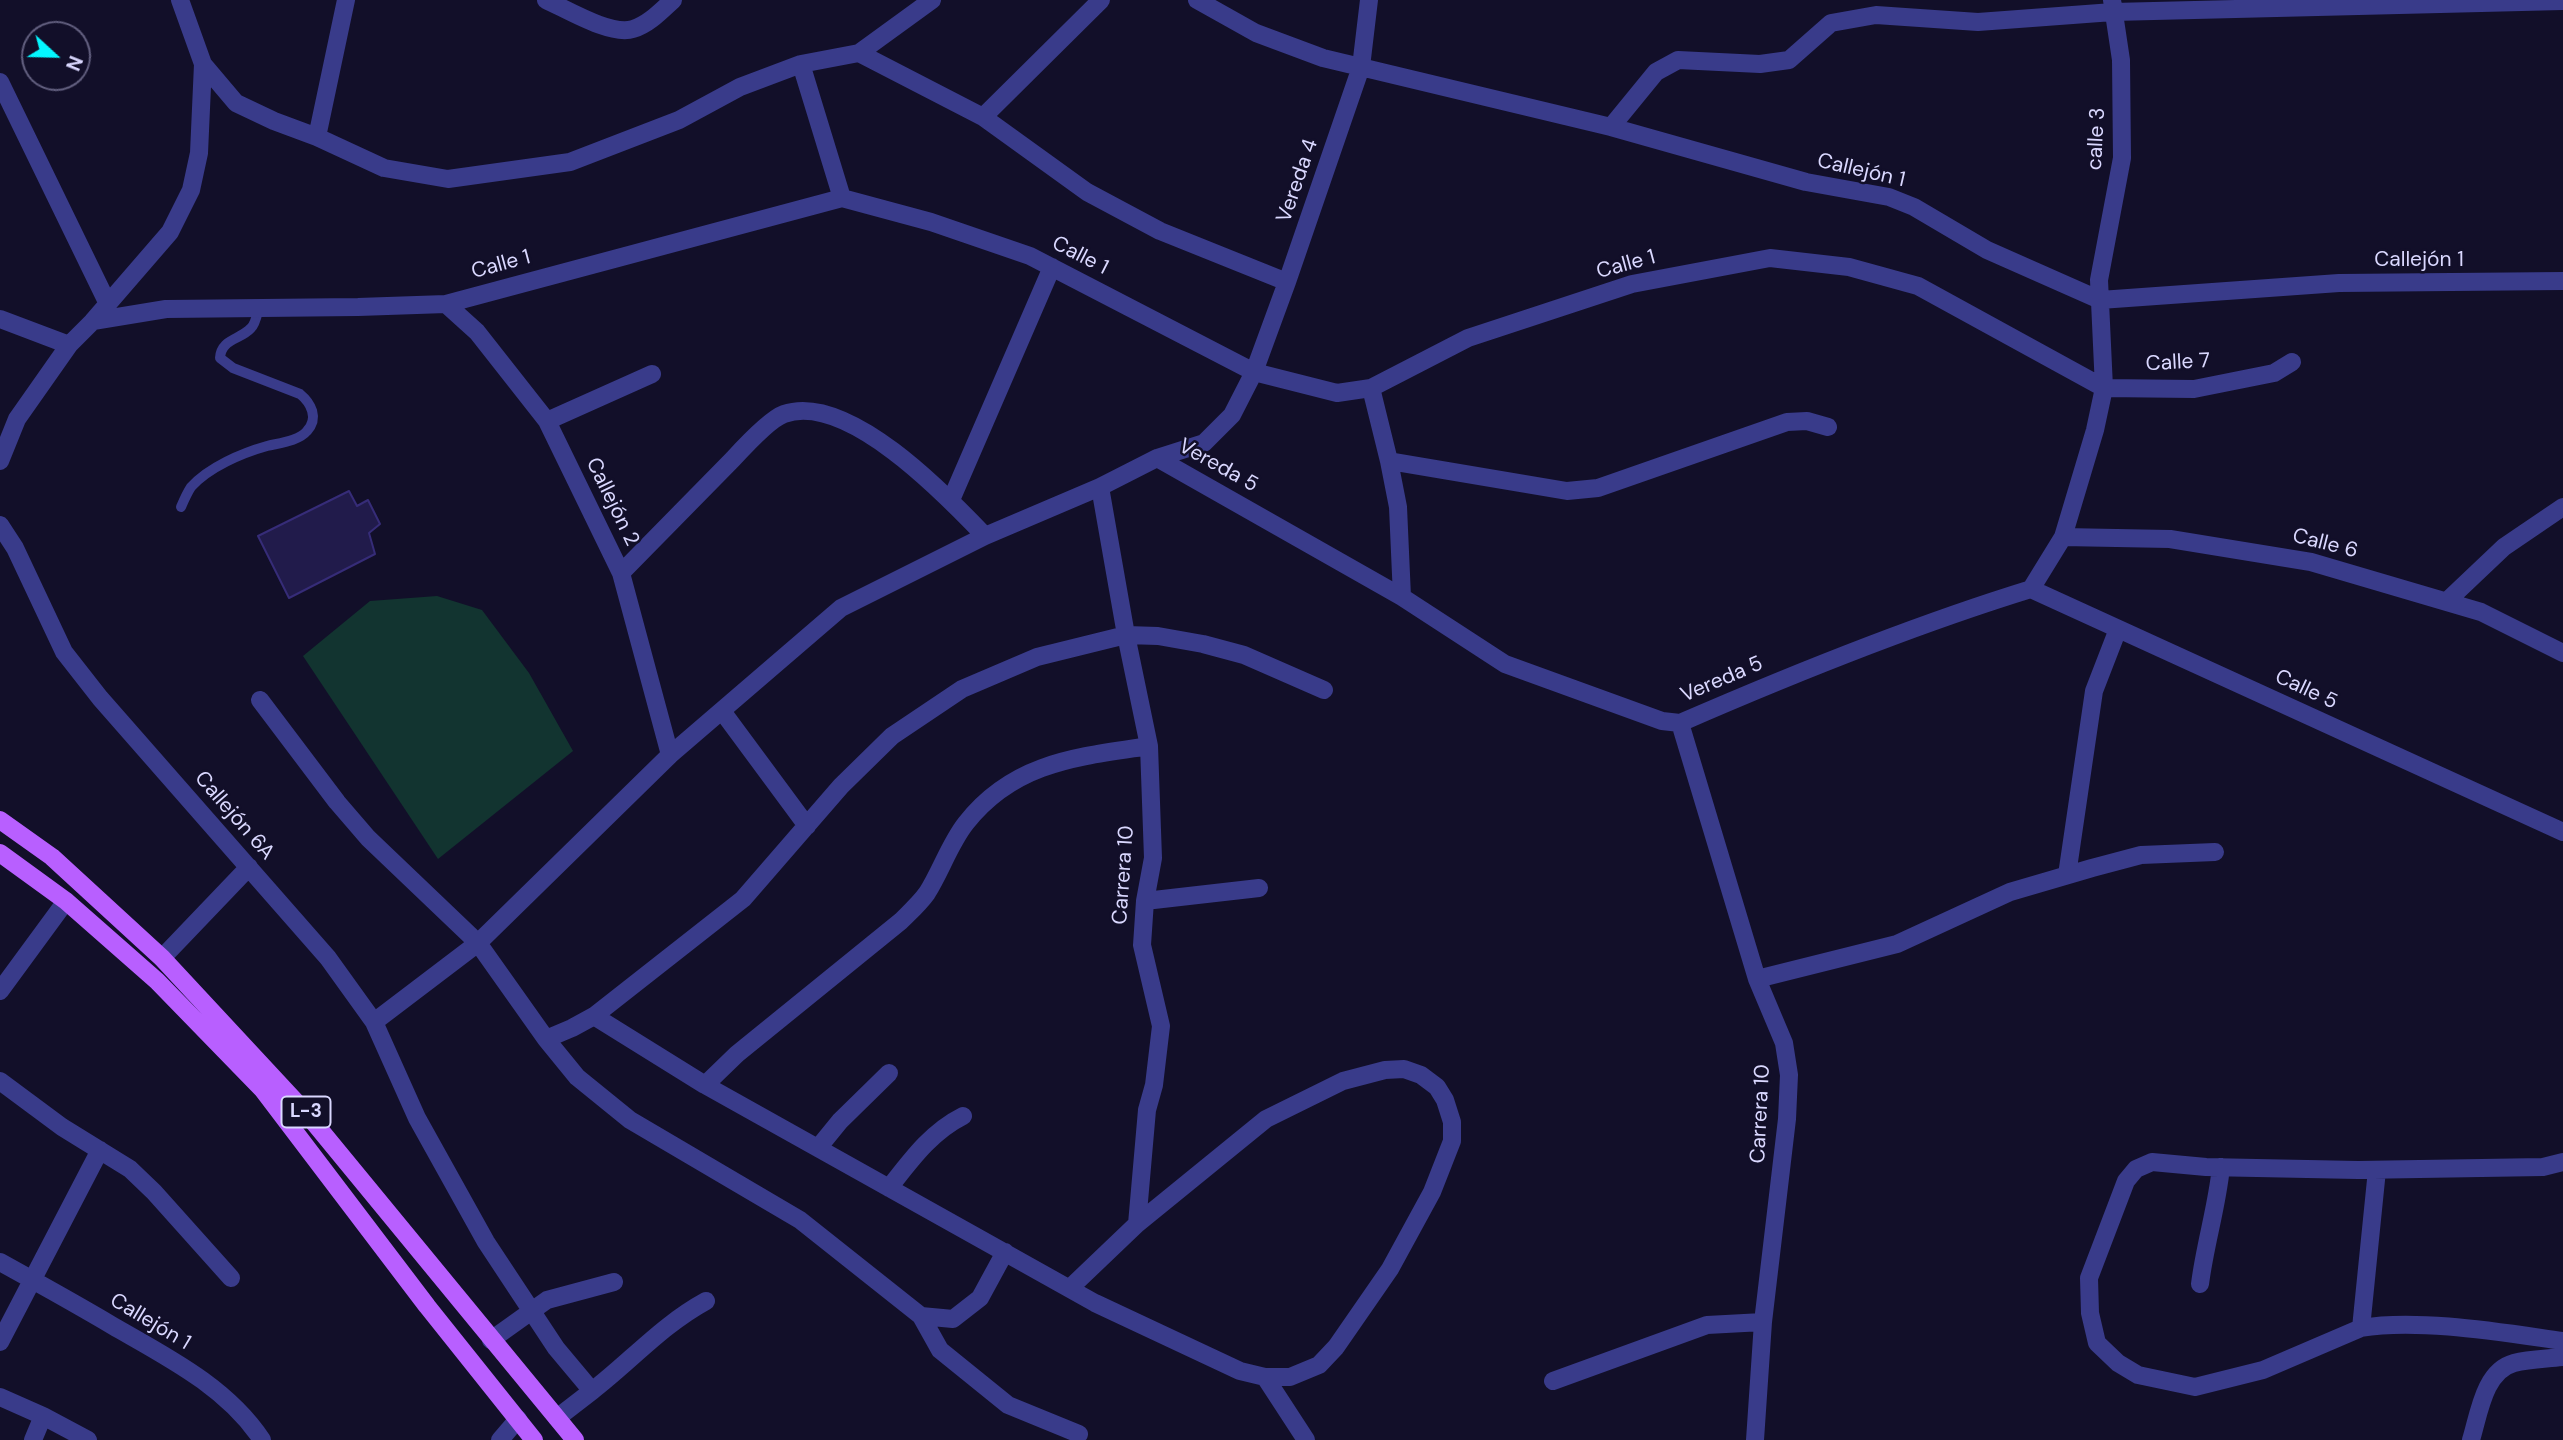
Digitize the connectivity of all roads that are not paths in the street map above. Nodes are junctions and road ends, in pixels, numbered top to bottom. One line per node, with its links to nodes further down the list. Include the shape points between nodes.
1 (180, 0): 15 (street)
2 (346, 0): 21 (street)
3 (547, 0): 4 (street, via 608,28 632,30 653,19)
4 (673, 0)
5 (932, 0): 14 (street)
6 (1101, 0): 19 (street)
7 (1197, 0): 17 (street, Callejón 1, via 1256,33)
8 (1368, 0): 17 (street, Vereda 4)
9 (2166, 0): 13 (street)
10 (2563, 1): 11 (street)
11 (2448, 2): 13 (street)
12 (2113, 6): 13 (street); 20 (street, via 1978,22 1876,15 1830,23 1789,60 1760,64 1678,60 1656,72); 26 (street, calle 3, via 2121,60 2122,158 2099,280)
13 (2144, 11)
14 (859, 53): 16 (street); 19 (street)
15 (203, 64): 21 (street, via 236,103); 27 (street, via 199,153 191,190 170,232)
16 (801, 64): 21 (street, via 740,86 679,120 570,162 449,179 384,169); 22 (street)
17 (1361, 67): 20 (street, Callejón 1); 25 (street, Vereda 4)
18 (0, 82): 27 (street)
19 (984, 117): 25 (street, via 1087,192 1160,231)
20 (1611, 127): 26 (street, Callejón 1, via 1806,182 1889,197 1986,250)
21 (317, 137)
22 (842, 198): 23 (street, Calle 1, via 931,222); 28 (street, Calle 1)
23 (1052, 267): 34 (street, Calle 1); 44 (street)
24 (2563, 281): 26 (street, Callejón 1, via 2339,283)
25 (1287, 282): 34 (street, Vereda 4)
26 (2101, 300): 37 (street)
27 (108, 304): 31 (street)
28 (446, 304): 29 (street, Calle 1); 38 (street, Callejón 2, via 477,332)
29 (260, 307): 31 (street, Calle 1, via 166,309); 45 (lane, via 251,328 225,344 220,358 233,368 300,394 309,401 312,422 301,436 264,447 206,474 190,489)
30 (0, 319): 32 (street)
31 (93, 321): 32 (street)
32 (69, 345): 41 (street, via 17,419)
33 (2292, 362): 37 (street, Calle 7, via 2273,373 2194,389)
34 (1254, 372): 36 (street, Calle 1, via 1337,393); 40 (street, Vereda 4, via 1232,415 1204,443)
35 (652, 374): 38 (street)
36 (1371, 388): 37 (street, Calle 1, via 1468,338 1632,284 1770,258 1849,267 1918,286); 42 (street)
37 (2104, 388): 49 (street)
38 (547, 421): 50 (street, Callejón 2)
39 (1828, 427): 42 (street, via 1787,422 1598,488 1567,491)
40 (1157, 458): 43 (street, Vereda 4); 52 (street, Vereda 5)
41 (0, 461)
42 (1389, 461): 52 (street, via 1398,507)
43 (1100, 487): 48 (street, Vereda 4); 55 (street, Carrera 10)
44 (951, 500): 48 (street); 50 (street, via 887,446 848,421 812,411 783,414 757,434)
45 (181, 507)
46 (2563, 507): 53 (street, via 2504,547)
47 (0, 525): 68 (street, Callejón 6A, via 64,652)
48 (985, 536): 59 (street, Vereda 4, via 841,608)
49 (2063, 537): 51 (street); 53 (street, Calle 6, via 2170,539 2311,562)
50 (621, 573): 62 (street, Callejón 2)
51 (2031, 589): 54 (street, Calle 5); 60 (street, Vereda 5, via 1871,644)
52 (1402, 597): 60 (street, Vereda 5, via 1505,664 1662,721)
53 (2446, 602): 56 (street, Calle 6, via 2480,612)
54 (2118, 629): 65 (street, Calle 5); 69 (street, via 2094,691)
55 (1126, 635): 57 (street, via 1158,636 1244,655); 61 (street, Carrera 10); 64 (street, via 1037,657 962,689 892,736)
56 (2563, 653)
57 (1324, 690)
58 (260, 700): 73 (street, via 368,838)
59 (722, 711): 62 (street, Vereda 4); 64 (street)
60 (1681, 723): 75 (street, Carrera 10)
61 (1149, 746): 72 (street, Carrera 10, via 1153,858); 82 (street, via 1039,767 999,789 965,823 925,895 901,921 756,1038)
62 (670, 755): 73 (street, Vereda 4)
63 (0, 820): 74 (main road, L-3, via 52,857)
64 (807, 826): 77 (street, via 743,899)
65 (2563, 832)
66 (2216, 852): 69 (street, via 2141,855)
67 (0, 853): 71 (main road, L-3)
68 (249, 867): 74 (street); 78 (street, Callejón 6A, via 328,958)
69 (2067, 875): 75 (street, via 2010,892 1897,944)
70 (1259, 888): 72 (street)
71 (66, 901): 76 (street); 113 (main road, L-3, via 157,981 263,1090)
72 (1144, 901): 90 (street, Carrera 10, via 1142,946 1161,1026 1147,1110)
73 (478, 943): 78 (street); 79 (street)
74 (162, 958): 103 (main road, L-3, via 307,1114)
75 (1757, 978): 101 (street, Carrera 10, via 1784,1043 1789,1075)
76 (0, 990)
77 (594, 1016): 79 (street); 82 (street)
78 (374, 1022): 99 (street, Callejón 6A, via 439,1159)
79 (547, 1039): 100 (street, via 577,1077 630,1120 800,1220)
80 (889, 1073): 84 (street)
81 (0, 1081): 85 (street)
82 (705, 1086): 84 (street)
83 (963, 1116): 89 (street, via 931,1138)
84 (818, 1148): 89 (street)
85 (100, 1150): 93 (street, via 146,1184); 94 (street)
86 (2563, 1162): 88 (street, via 2543,1167)
87 (2221, 1167): 88 (street); 96 (street); 102 (street, via 2152,1162 2136,1169 2126,1181 2089,1278 2097,1343 2138,1375 2195,1387 2263,1370)
88 (2377, 1170): 102 (street)
89 (889, 1188): 91 (street)
90 (1137, 1224): 97 (street); 107 (street, via 1266,1119 1343,1081 1404,1069 1421,1074 1437,1087 1452,1122 1452,1141 1432,1192 1390,1269 1319,1365 1290,1377)
91 (1005, 1252): 97 (street); 100 (street, via 980,1298 953,1319)
92 (0, 1262): 94 (street, Callejón 1)
93 (231, 1278)
94 (32, 1279): 105 (street); 117 (street, Callejón 1, via 220,1392)
95 (614, 1282): 99 (street, via 563,1294)
96 (2200, 1284)
97 (1070, 1288): 107 (street, via 1240,1371)
98 (706, 1301): 109 (street, via 673,1321)
99 (531, 1310): 103 (street); 109 (street, Callejón 6A)
100 (921, 1316): 114 (street, via 940,1350 1008,1405)
101 (1763, 1322): 108 (street, via 1707,1325); 122 (street, Carrera 10)
102 (2361, 1328): 104 (street, via 2441,1327)
103 (491, 1340): 112 (main road, L-3)
104 (2563, 1341)
105 (0, 1342)
106 (2563, 1357): 123 (street, via 2512,1363 2499,1371 2491,1379)
107 (1265, 1377): 121 (street)
108 (1553, 1381)
109 (592, 1391): 112 (street)
110 (0, 1397): 111 (street)
111 (43, 1416): 115 (street); 116 (street)
112 (557, 1418): 120 (main road, L-3)
113 (518, 1419): 118 (street); 119 (main road, L-3)
114 (1079, 1434)
115 (33, 1440)
116 (88, 1440)
117 (262, 1440)
118 (500, 1440)
119 (534, 1440)
120 (575, 1440)
121 (1306, 1440)
122 (1755, 1440)
123 (2471, 1440)

